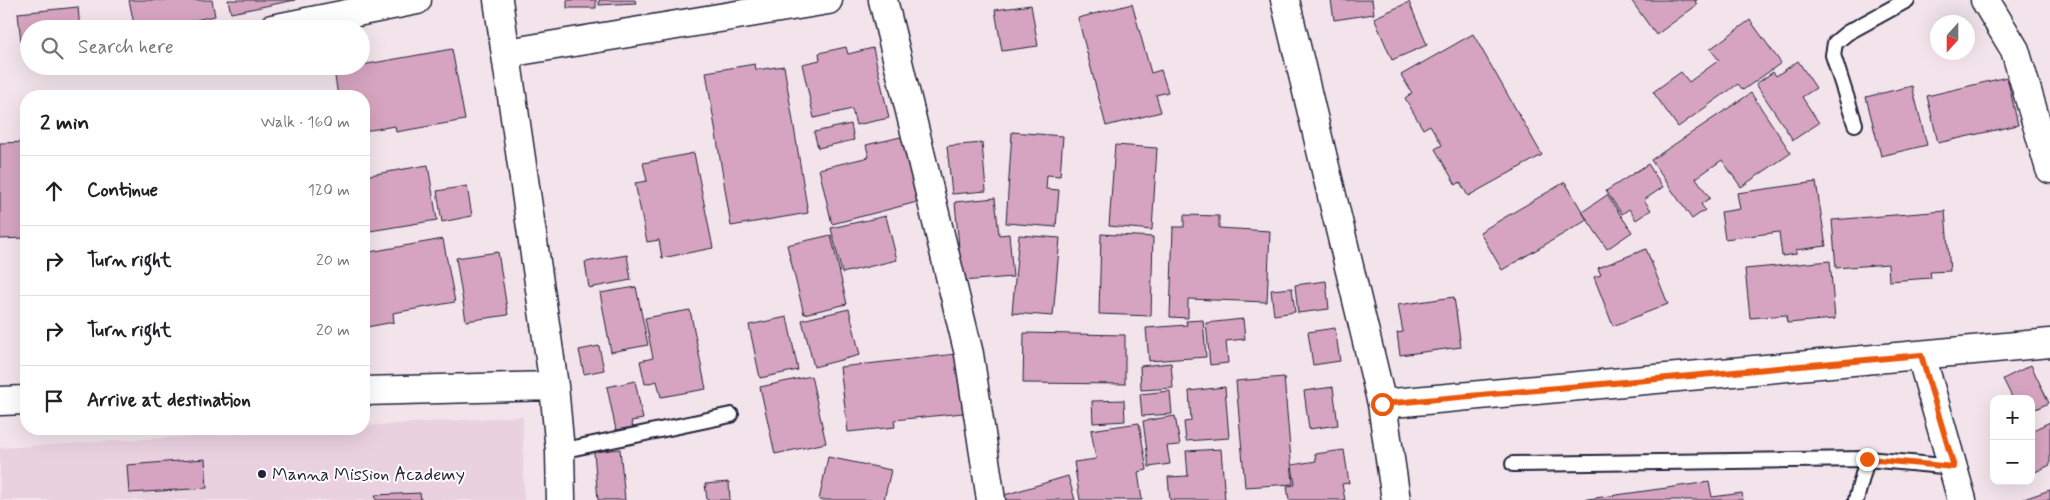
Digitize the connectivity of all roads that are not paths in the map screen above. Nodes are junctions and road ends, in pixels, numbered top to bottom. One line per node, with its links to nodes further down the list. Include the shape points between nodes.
1 (417, 0): 8 (street)
2 (498, 0): 9 (street)
3 (828, 0): 9 (street)
4 (883, 0): 25 (street, via 969,354)
5 (1285, 0): 18 (street)
6 (1907, 0): 10 (lane, via 1835,43 1833,55)
7 (1985, 0): 11 (street, via 2015,50)
8 (317, 20)
9 (507, 53): 14 (street)
10 (1855, 124)
11 (2050, 170)
12 (2050, 343): 13 (street)
13 (1921, 355): 18 (street); 23 (street)
14 (554, 386): 15 (street); 20 (street)
15 (370, 391)
16 (20, 400): 17 (street)
17 (0, 401)
18 (1382, 404): 26 (street)
19 (731, 415): 20 (lane)
20 (560, 451): 24 (street)
21 (1867, 459): 22 (lane); 23 (lane); 27 (lane)
22 (1513, 464)
23 (1954, 467): 28 (street)
24 (561, 500)
25 (991, 500)
26 (1396, 500)
27 (1856, 500)
28 (1962, 500)

